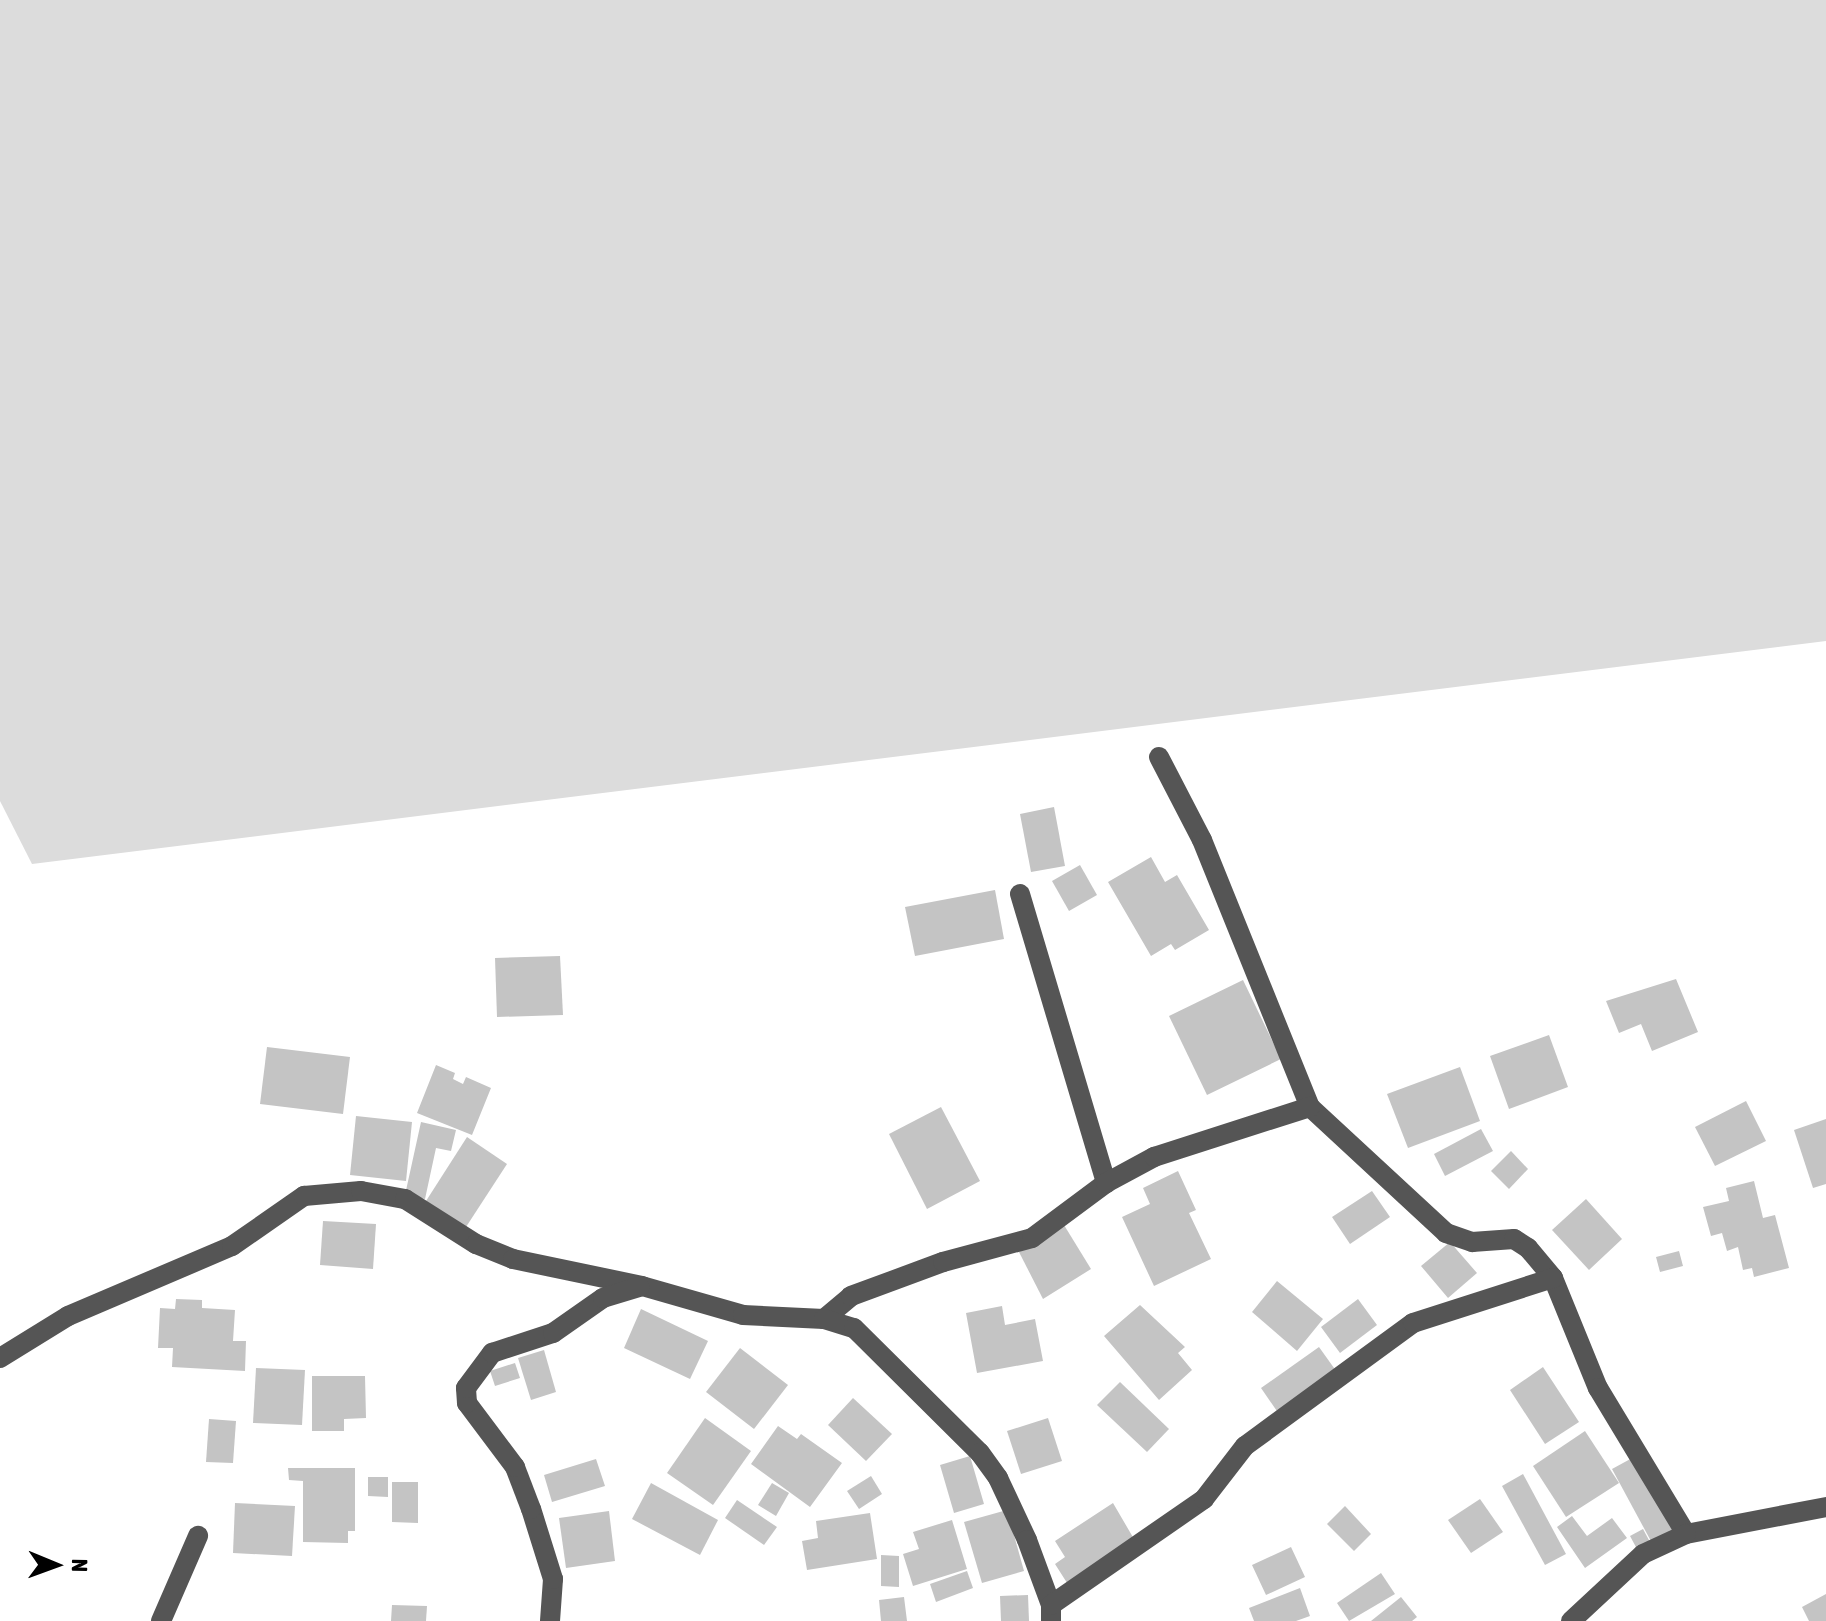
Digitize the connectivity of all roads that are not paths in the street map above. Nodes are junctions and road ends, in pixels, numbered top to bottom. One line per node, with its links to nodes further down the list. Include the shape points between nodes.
1 (1159, 757): 3 (street, via 1202,840)
2 (1020, 894): 4 (street)
3 (1310, 1107): 4 (street, via 1190,1142); 5 (street, via 1446,1233 1472,1242 1514,1239)
4 (1106, 1183): 7 (street, via 1032,1238 943,1262 851,1296)
5 (1553, 1278): 10 (street, via 1598,1388); 12 (street, via 1413,1323 1245,1446 1204,1499)
6 (642, 1286): 7 (street, via 769,1320); 8 (street, via 493,1252 405,1199 361,1191 320,1193 304,1196 232,1246 68,1316); 15 (street, via 603,1298 553,1333 492,1353 466,1388 467,1403 515,1467 536,1521 553,1579)
7 (824, 1319): 12 (street, via 854,1328 980,1453 1010,1500)
8 (0, 1358)
9 (1826, 1507): 10 (street)
10 (1686, 1534): 13 (street, via 1643,1554 1607,1585)
11 (198, 1536): 14 (street)
12 (1051, 1613)
13 (1596, 1614): 16 (street)
14 (161, 1621)
15 (550, 1621)
16 (1571, 1621)

